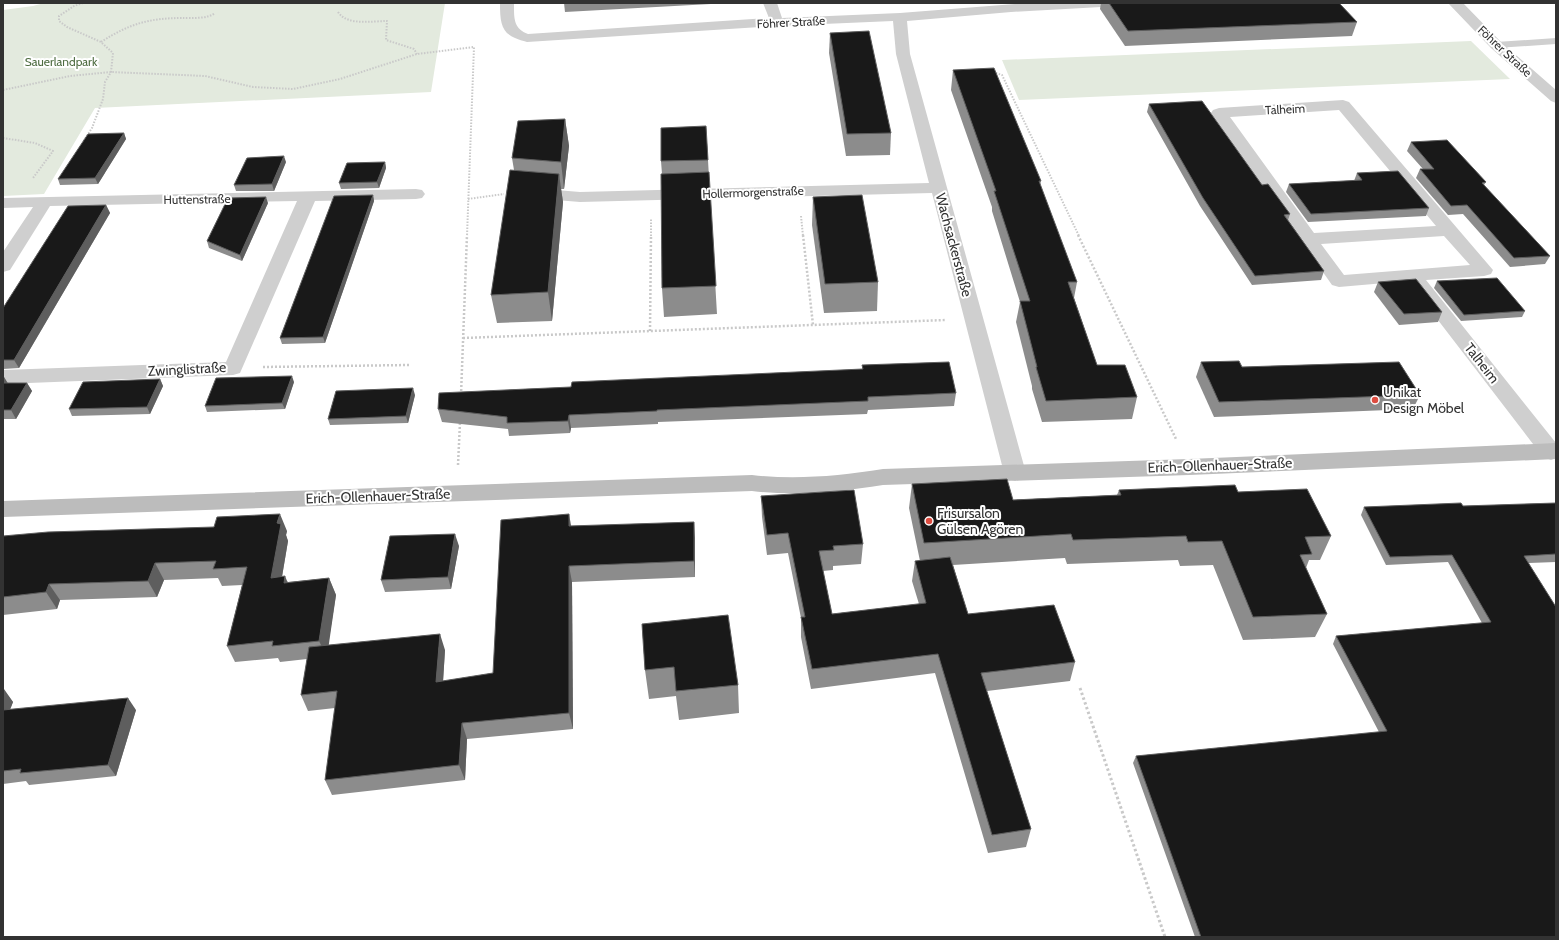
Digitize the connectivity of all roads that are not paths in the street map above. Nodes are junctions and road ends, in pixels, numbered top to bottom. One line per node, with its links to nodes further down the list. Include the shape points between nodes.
1 (507, 3): 6 (street, Föhrer Straße, via 508,25 511,31 527,38)
2 (770, 3): 6 (street)
3 (1101, 3): 5 (street, Föhrer Straße)
4 (1455, 3): 8 (street, Föhrer Straße)
5 (900, 17): 6 (street, Föhrer Straße); 10 (street, Wachsackerstraße, via 903,54)
6 (777, 22)
7 (1556, 41): 8 (lane)
8 (1496, 45): 9 (street, Föhrer Straße)
9 (1556, 98)
10 (938, 188): 11 (street, Hollermorgenstraße, via 580,197); 22 (street, Wachsackerstraße)
11 (520, 192)
12 (416, 194): 13 (street, Huttenstraße)
13 (308, 197): 14 (street, Huttenstraße); 20 (street, Zwinglistraße, via 233,368)
14 (45, 201): 15 (street, Huttenstraße); 18 (street)
15 (3, 203)
16 (1449, 230): 17 (street); 17 (street, Talheim, via 1343,105 1219,112); 19 (street, Talheim, via 1484,270)
17 (1309, 239): 19 (street, Talheim, via 1339,281)
18 (3, 266)
19 (1413, 275): 21 (street, Talheim)
20 (3, 377)
21 (1554, 451): 22 (street, Erich-Ollenhauer-Straße)
22 (1015, 473): 23 (street, Erich-Ollenhauer-Straße, via 883,477 800,486 752,483)
23 (3, 509)

